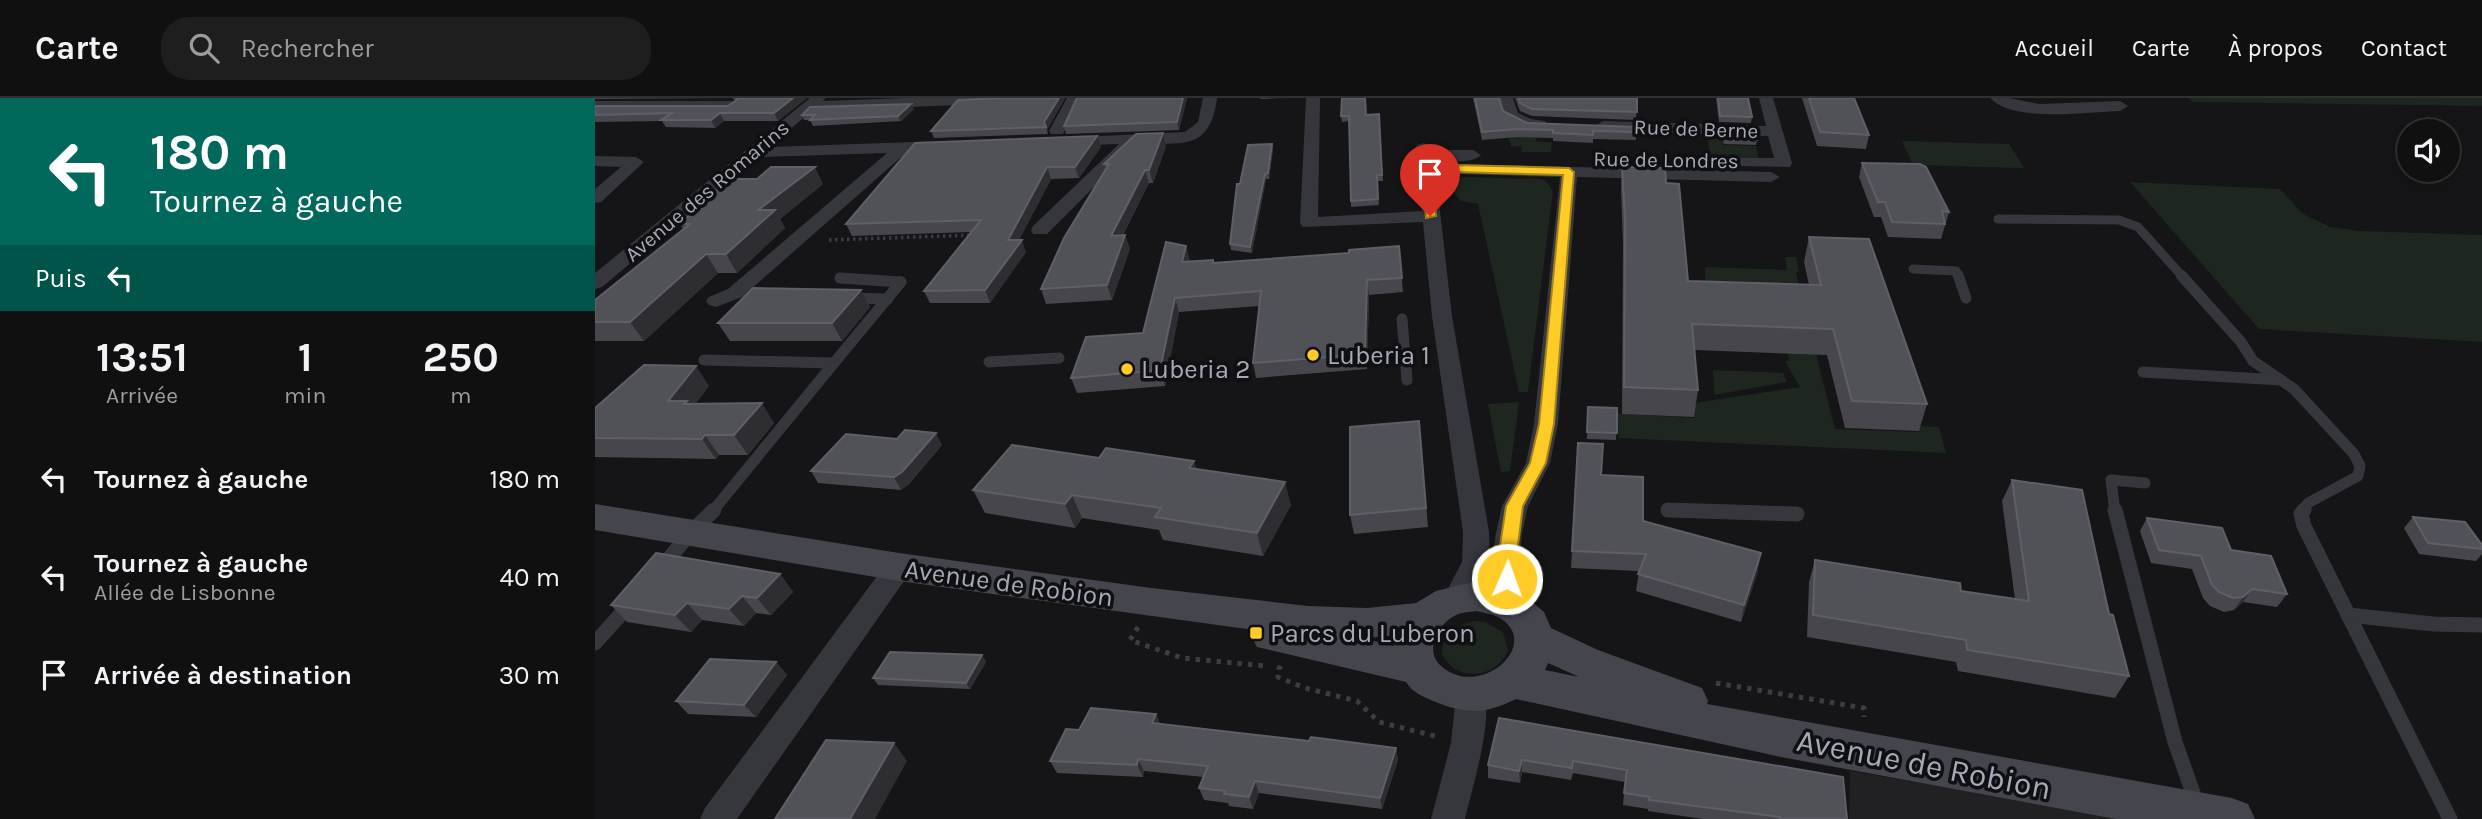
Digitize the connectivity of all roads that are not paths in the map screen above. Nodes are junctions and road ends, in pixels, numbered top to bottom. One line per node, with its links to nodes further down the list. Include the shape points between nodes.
1 (1074, 98): 14 (street)
2 (1210, 98): 16 (street, via 1205,127 1199,133)
3 (1313, 98): 26 (street, via 1309,223)
4 (1506, 98): 12 (street, via 1511,115 1519,121)
5 (1766, 98): 15 (street)
6 (1997, 98): 11 (street, via 2024,107)
7 (990, 99): 8 (lane)
8 (815, 102): 21 (street, Avenue des Romarins)
9 (601, 103): 10 (street)
10 (732, 106)
11 (2120, 106)
12 (1555, 125)
13 (1583, 125): 15 (street, Rue de Berne)
14 (1057, 131)
15 (1775, 131): 20 (street, Rue de Londres, via 1784,163 1440,155)
16 (1133, 139): 17 (street); 28 (street)
17 (1040, 142)
18 (957, 146): 19 (street)
19 (902, 148): 21 (street); 35 (street, via 735,293)
20 (1423, 148)
21 (754, 152): 31 (street, Avenue des Romarins)
22 (595, 161): 25 (street, via 636,162)
23 (1569, 172): 24 (street); 26 (street, via 1443,172 1428,184); 53 (street, via 1546,424 1538,463 1515,506 1509,533 1506,566)
24 (1771, 177)
25 (595, 198)
26 (1430, 216): 51 (street, via 1476,532 1476,562)
27 (1998, 219): 43 (lane, via 2119,220 2138,227 2241,342 2253,362)
28 (1040, 230)
29 (1913, 270): 33 (lane, via 1956,271)
30 (841, 278): 34 (lane, via 901,282)
31 (595, 283)
32 (843, 298): 34 (lane)
33 (1966, 298)
34 (888, 299): 40 (lane)
35 (716, 301)
36 (1402, 319): 42 (lane)
37 (1059, 358): 39 (lane)
38 (704, 360): 40 (lane)
39 (989, 362)
40 (834, 363): 49 (lane, via 724,500)
41 (2144, 372): 43 (lane)
42 (1407, 380)
43 (2281, 380): 52 (lane, via 2345,443 2360,466 2358,476 2308,503 2301,514)
44 (2145, 483): 60 (lane, via 2111,480 2112,499 2175,742)
45 (1668, 510): 46 (lane)
46 (1797, 514)
47 (595, 517): 49 (main road, Avenue de Robion)
48 (595, 540): 49 (main road, Avenue de Robion)
49 (683, 542): 50 (main road, Avenue de Robion); 55 (lane)
50 (894, 574): 51 (main road, Avenue de Robion, via 1308,621 1367,623); 56 (main road, Avenue de Robion, via 1255,633); 61 (street)
51 (1441, 608): 53 (main road, via 1486,597); 56 (main road, via 1415,634 1413,652)
52 (2348, 615): 54 (lane); 63 (lane)
53 (1524, 622): 57 (main road, via 1534,654); 59 (main road, Avenue de Robion, via 1584,662)
54 (2482, 625)
55 (595, 643)
56 (1419, 669): 58 (main road, via 1449,691)
57 (1514, 681): 58 (main road); 59 (main road, Avenue de Robion)
58 (1471, 695): 62 (street, via 1467,743)
59 (1781, 738): 60 (main road, Avenue de Robion)
60 (2216, 816)
61 (717, 819)
62 (1448, 819)
63 (2450, 819)

